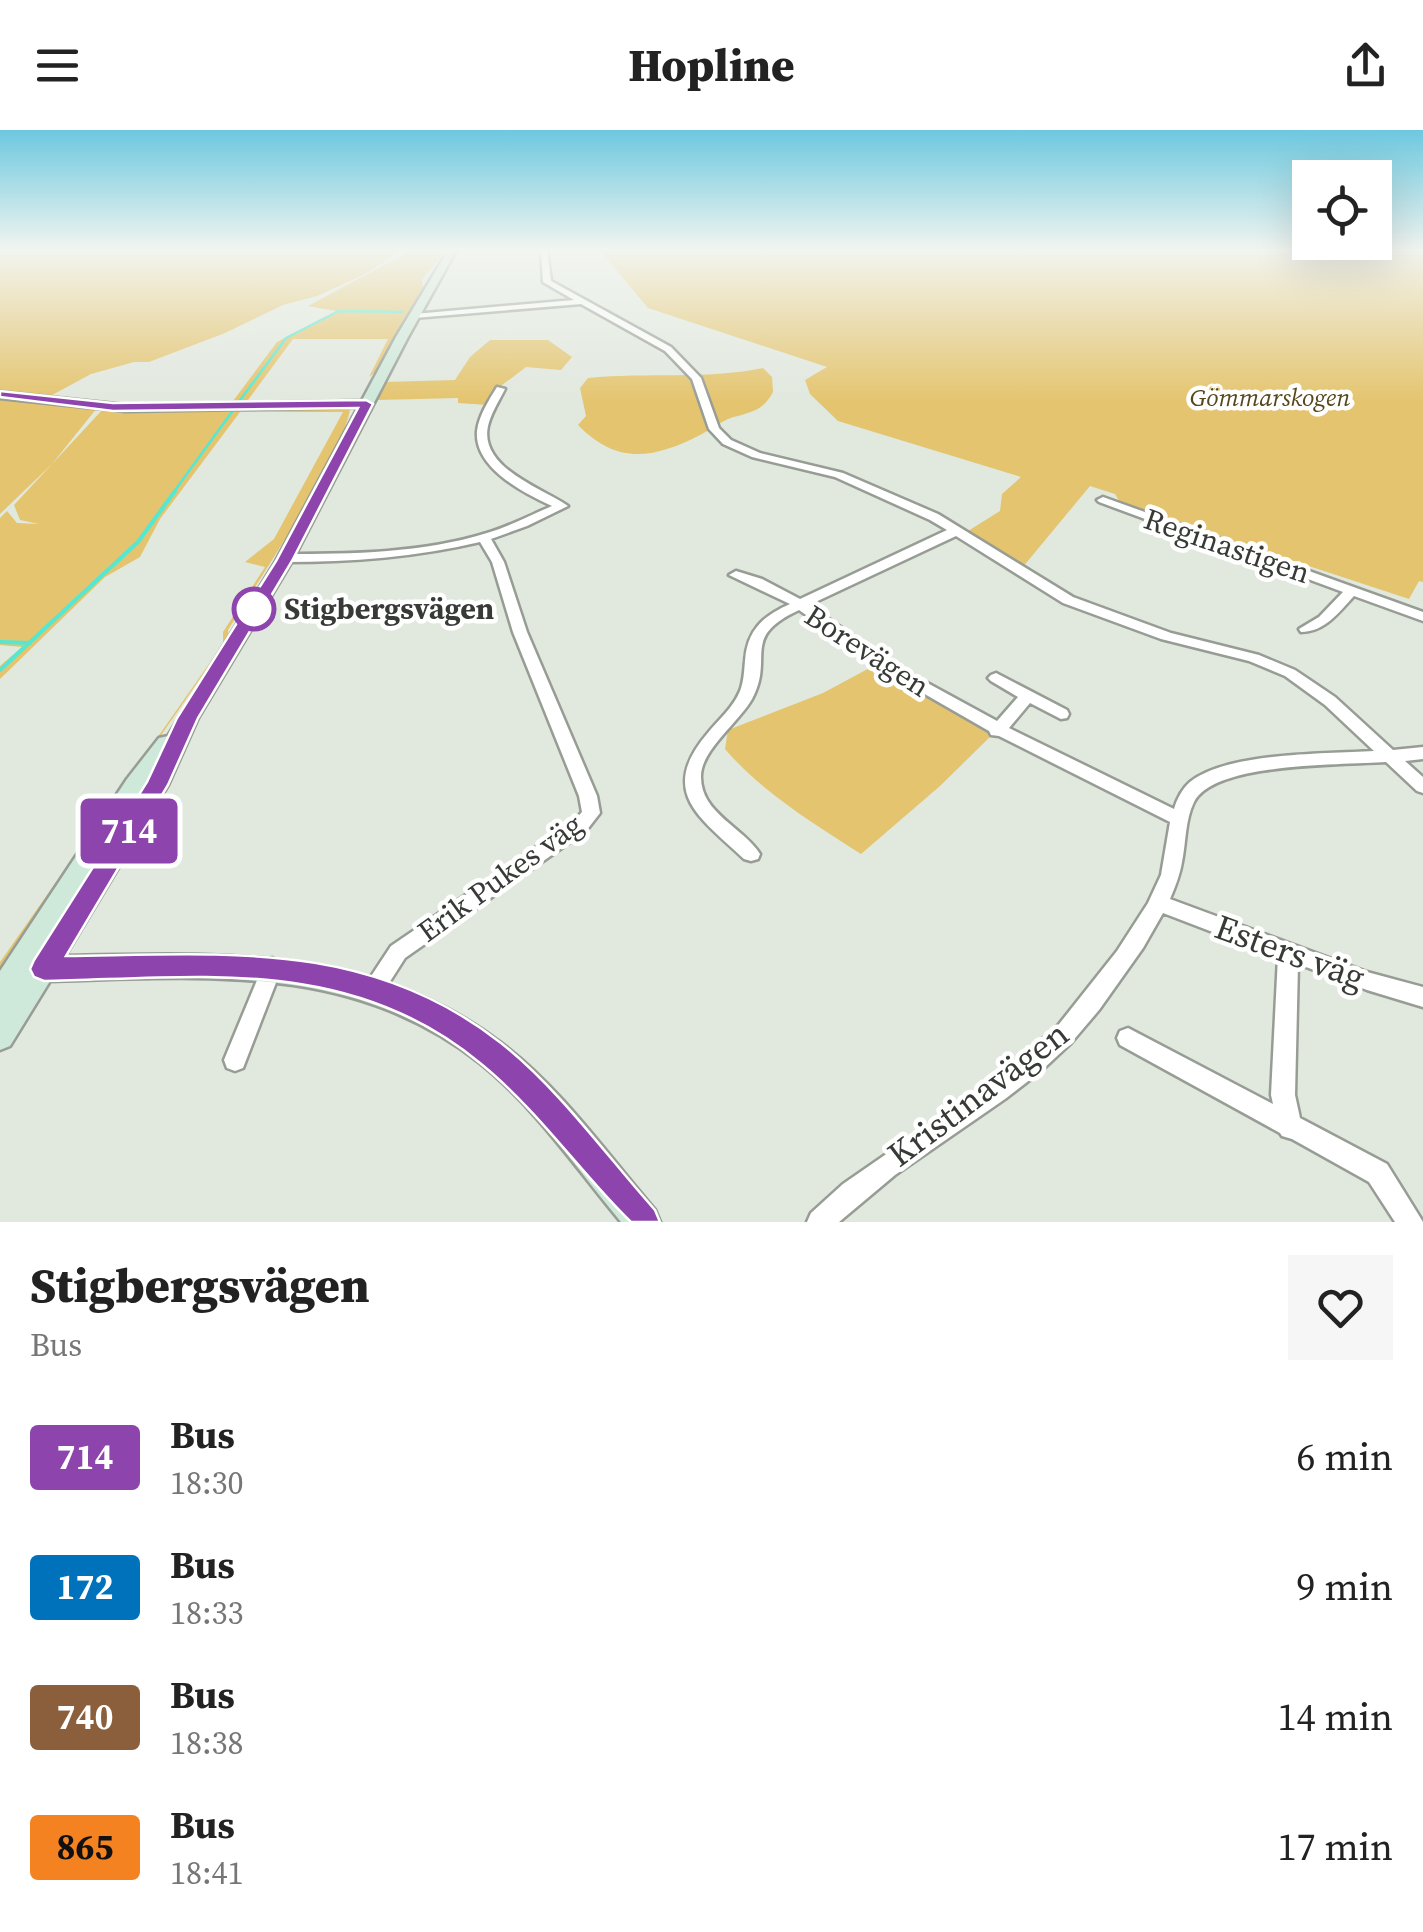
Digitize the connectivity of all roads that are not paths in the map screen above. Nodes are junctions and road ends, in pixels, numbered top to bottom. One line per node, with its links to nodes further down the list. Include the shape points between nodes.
1 (423, 300): 4 (main road)
2 (577, 300): 3 (street)
3 (580, 302): 4 (street); 9 (street, via 684,363 714,429 727,442 839,476)
4 (414, 316): 7 (main road)
5 (500, 389): 10 (street, via 482,432 485,452 517,482 562,506)
6 (0, 394): 7 (street, via 113,407)
7 (366, 404): 11 (main road)
8 (1103, 500): 13 (street, Reginastigen)
9 (958, 530): 14 (street); 22 (street, via 1068,600 1290,673)
10 (484, 538): 11 (street, via 376,556); 30 (street, Erik Pukes väg, via 591,813 398,952)
11 (286, 558): 29 (main road, via 188,718 157,785)
12 (736, 575): 14 (street, Borevägen)
13 (1352, 590): 15 (street, Reginastigen); 16 (street, Reginastigen)
14 (796, 605): 20 (street, Borevägen); 25 (street, via 760,629 747,694 713,734 692,776 700,807)
15 (1423, 617)
16 (1306, 629)
17 (996, 678): 18 (street)
18 (1027, 697): 19 (street); 20 (street)
19 (1061, 714)
20 (997, 731): 24 (street, Borevägen)
21 (1423, 753): 22 (street, Kristinavägen)
22 (1392, 758): 23 (street); 24 (street, Kristinavägen, via 1216,775 1186,795)
23 (1423, 787)
24 (1179, 819): 26 (street, Kristinavägen, via 1174,861)
25 (751, 854)
26 (1158, 903): 27 (street, Esters väg); 38 (street, Kristinavägen, via 1060,1038 872,1174)
27 (1288, 952): 32 (street, Esters väg); 36 (street, via 1283,1094)
28 (272, 966): 29 (main road); 30 (main road); 35 (street)
29 (30, 969): 31 (main road); 33 (main road)
30 (375, 987): 37 (main road, via 443,1020 492,1054)
31 (0, 995)
32 (1423, 997)
33 (0, 1036)
34 (1128, 1038): 36 (street)
35 (236, 1060)
36 (1290, 1128): 39 (street, via 1378,1172)
37 (643, 1222)
38 (820, 1222)
39 (1410, 1222)

